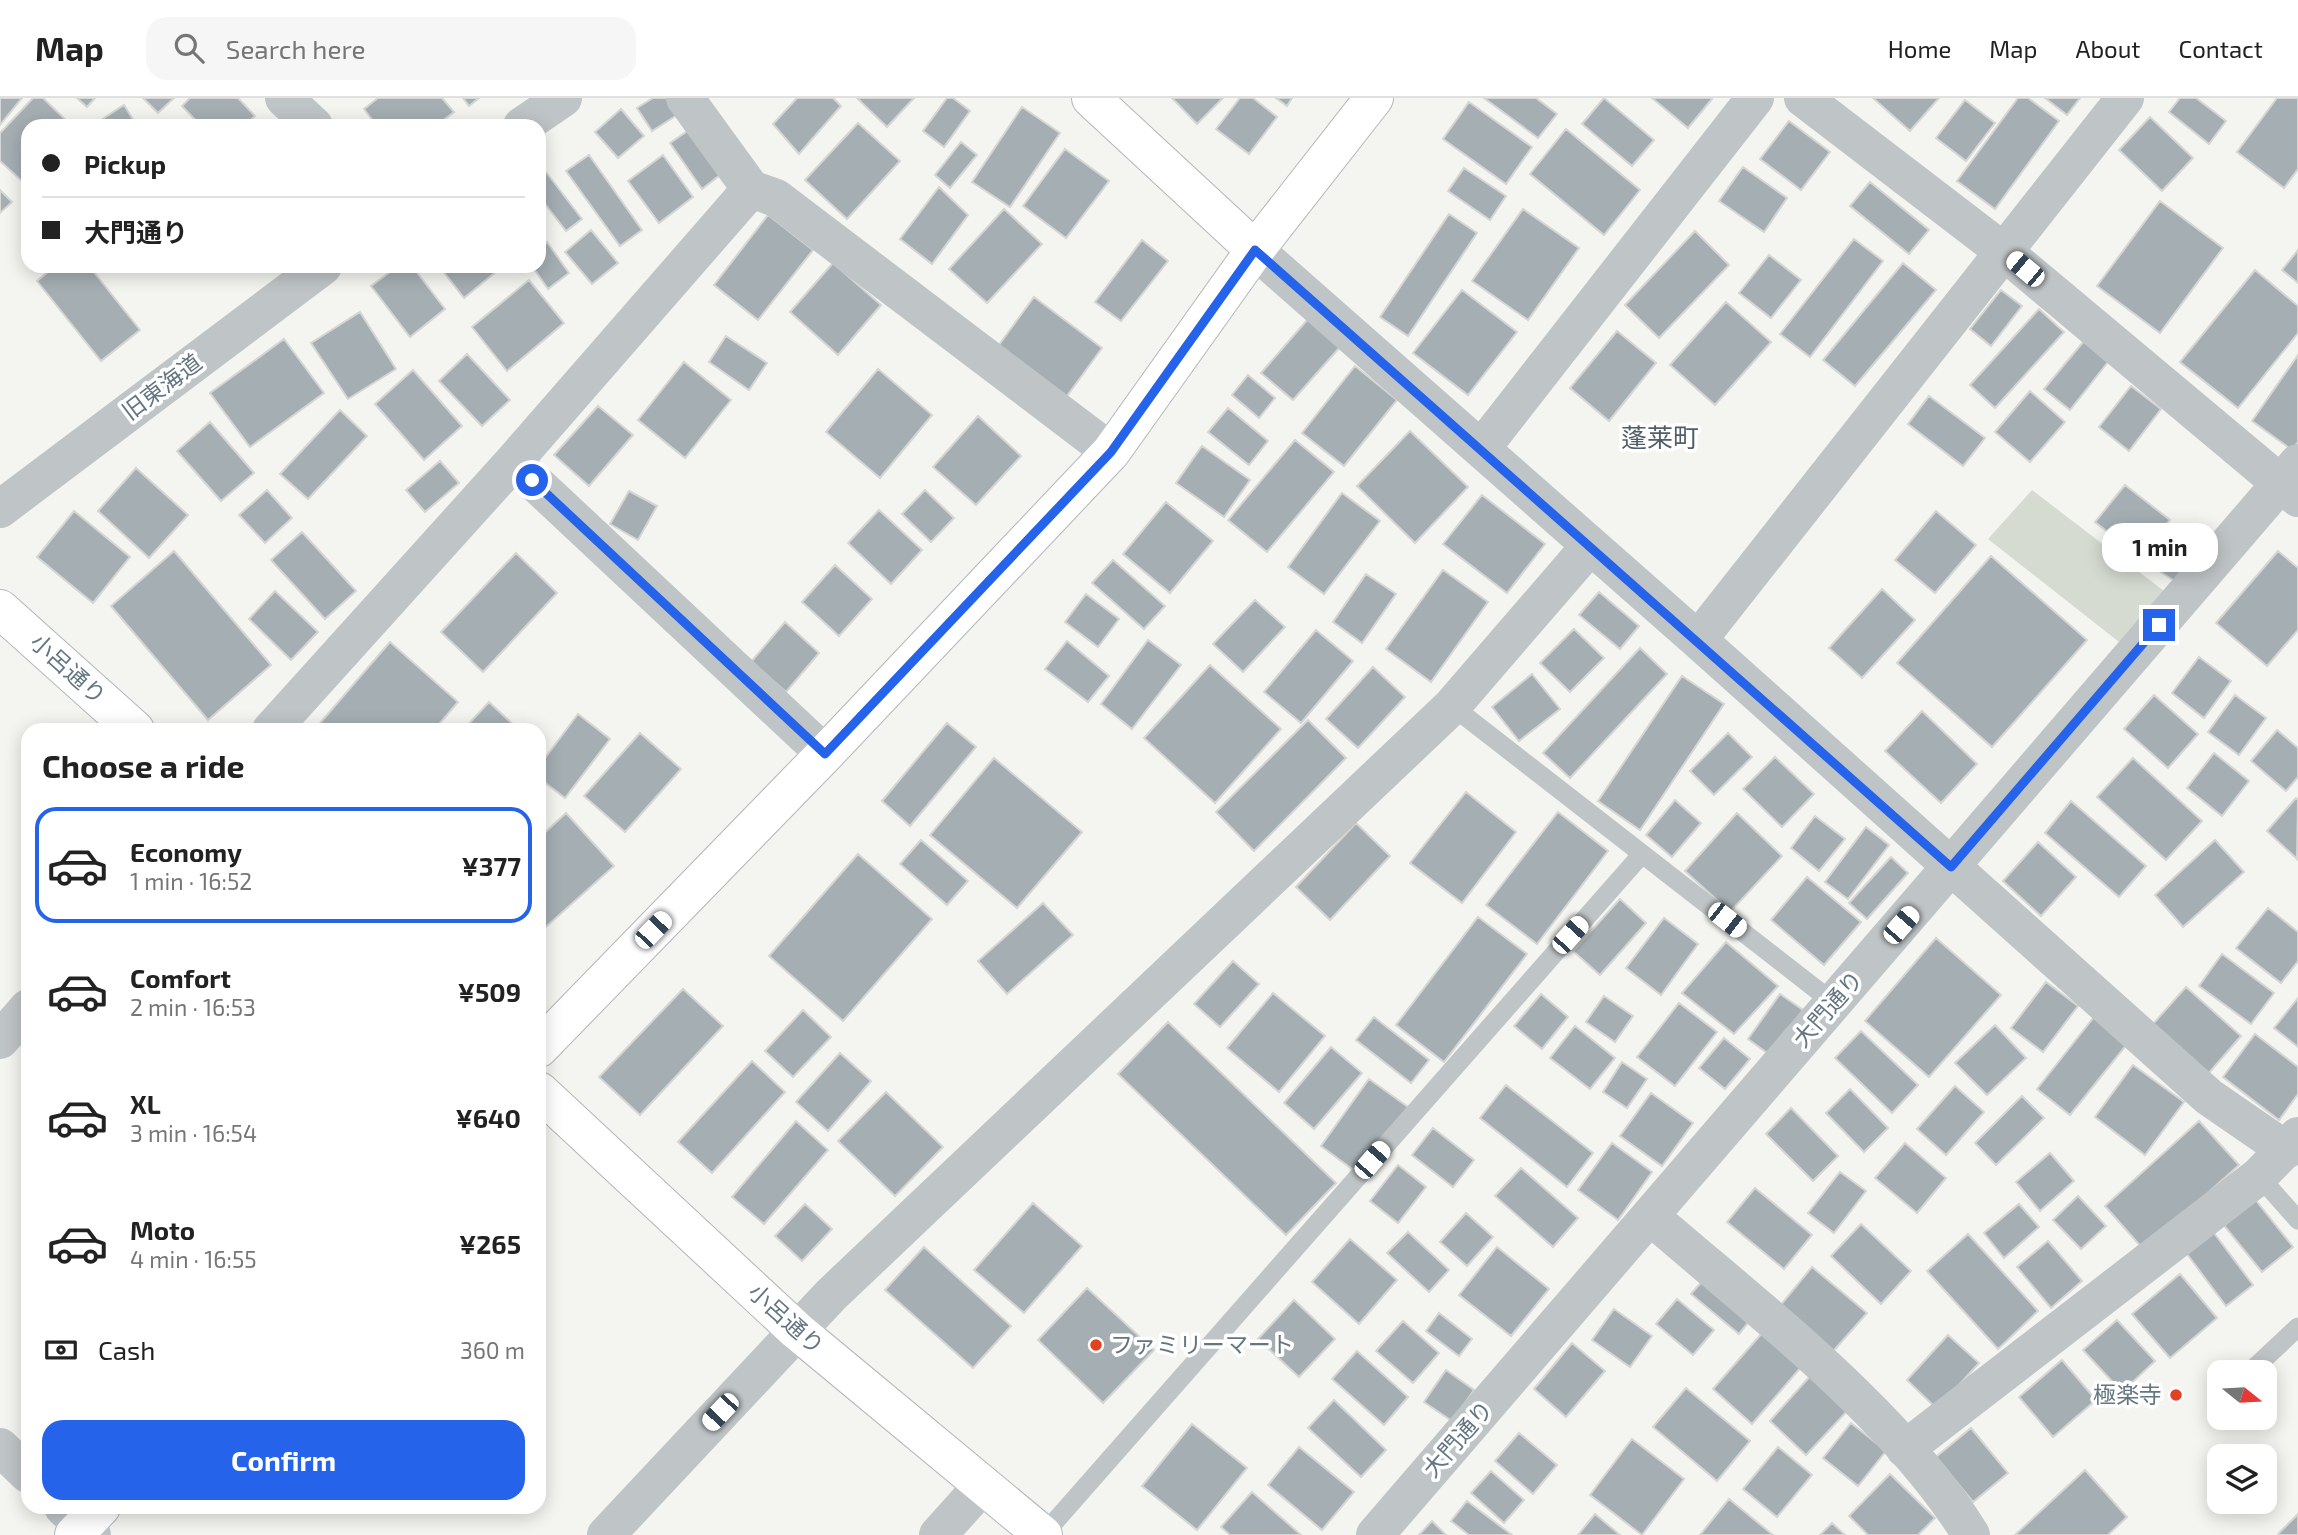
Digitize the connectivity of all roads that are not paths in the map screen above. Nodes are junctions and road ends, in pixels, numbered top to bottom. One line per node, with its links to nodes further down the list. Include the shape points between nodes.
1 (284, 98): 9 (street)
2 (563, 98): 10 (street)
3 (685, 98): 11 (street)
4 (1090, 98): 12 (street)
5 (1374, 98): 12 (street)
6 (1755, 98): 15 (street)
7 (1803, 98): 13 (street)
8 (2125, 98): 13 (street)
9 (306, 119)
10 (532, 119)
11 (751, 189): 16 (street, via 776,198); 17 (street)
12 (1255, 250): 15 (street); 16 (street)
13 (2003, 251): 18 (street); 22 (street)
14 (314, 273): 19 (street, 旧東海道)
15 (1481, 449): 20 (street)
16 (1111, 452): 26 (street)
17 (513, 461): 25 (street); 26 (street)
18 (2292, 481): 28 (street, 大門通り)
19 (0, 509)
20 (1590, 546): 22 (street); 23 (street)
21 (0, 609): 24 (street, 小呂通り)
22 (1698, 640): 28 (street)
23 (1452, 706): 27 (lane); 39 (street)
24 (127, 723)
25 (277, 723)
26 (825, 754): 32 (street)
27 (1642, 854): 29 (lane); 48 (lane)
28 (1951, 867): 29 (street, 大門通り); 34 (street, via 2209,1097)
29 (1834, 1003): 36 (street, 大門通り)
30 (21, 1016): 31 (street)
31 (0, 1040)
32 (546, 1041)
33 (546, 1098): 39 (street, 小呂通り)
34 (2292, 1143): 35 (street)
35 (2259, 1177): 37 (lane); 42 (street)
36 (1650, 1216): 42 (street, via 1823,1366); 49 (street, 大門通り)
37 (2298, 1220)
38 (2298, 1327): 40 (lane)
39 (796, 1330): 44 (street, 小呂通り); 46 (street)
40 (2263, 1360)
41 (0, 1447): 43 (street)
42 (1905, 1449): 45 (street)
43 (21, 1467)
44 (982, 1486): 47 (street); 48 (street, 小呂通り)
45 (1960, 1530)
46 (606, 1535)
47 (938, 1535)
48 (1043, 1535)
49 (1375, 1535)

